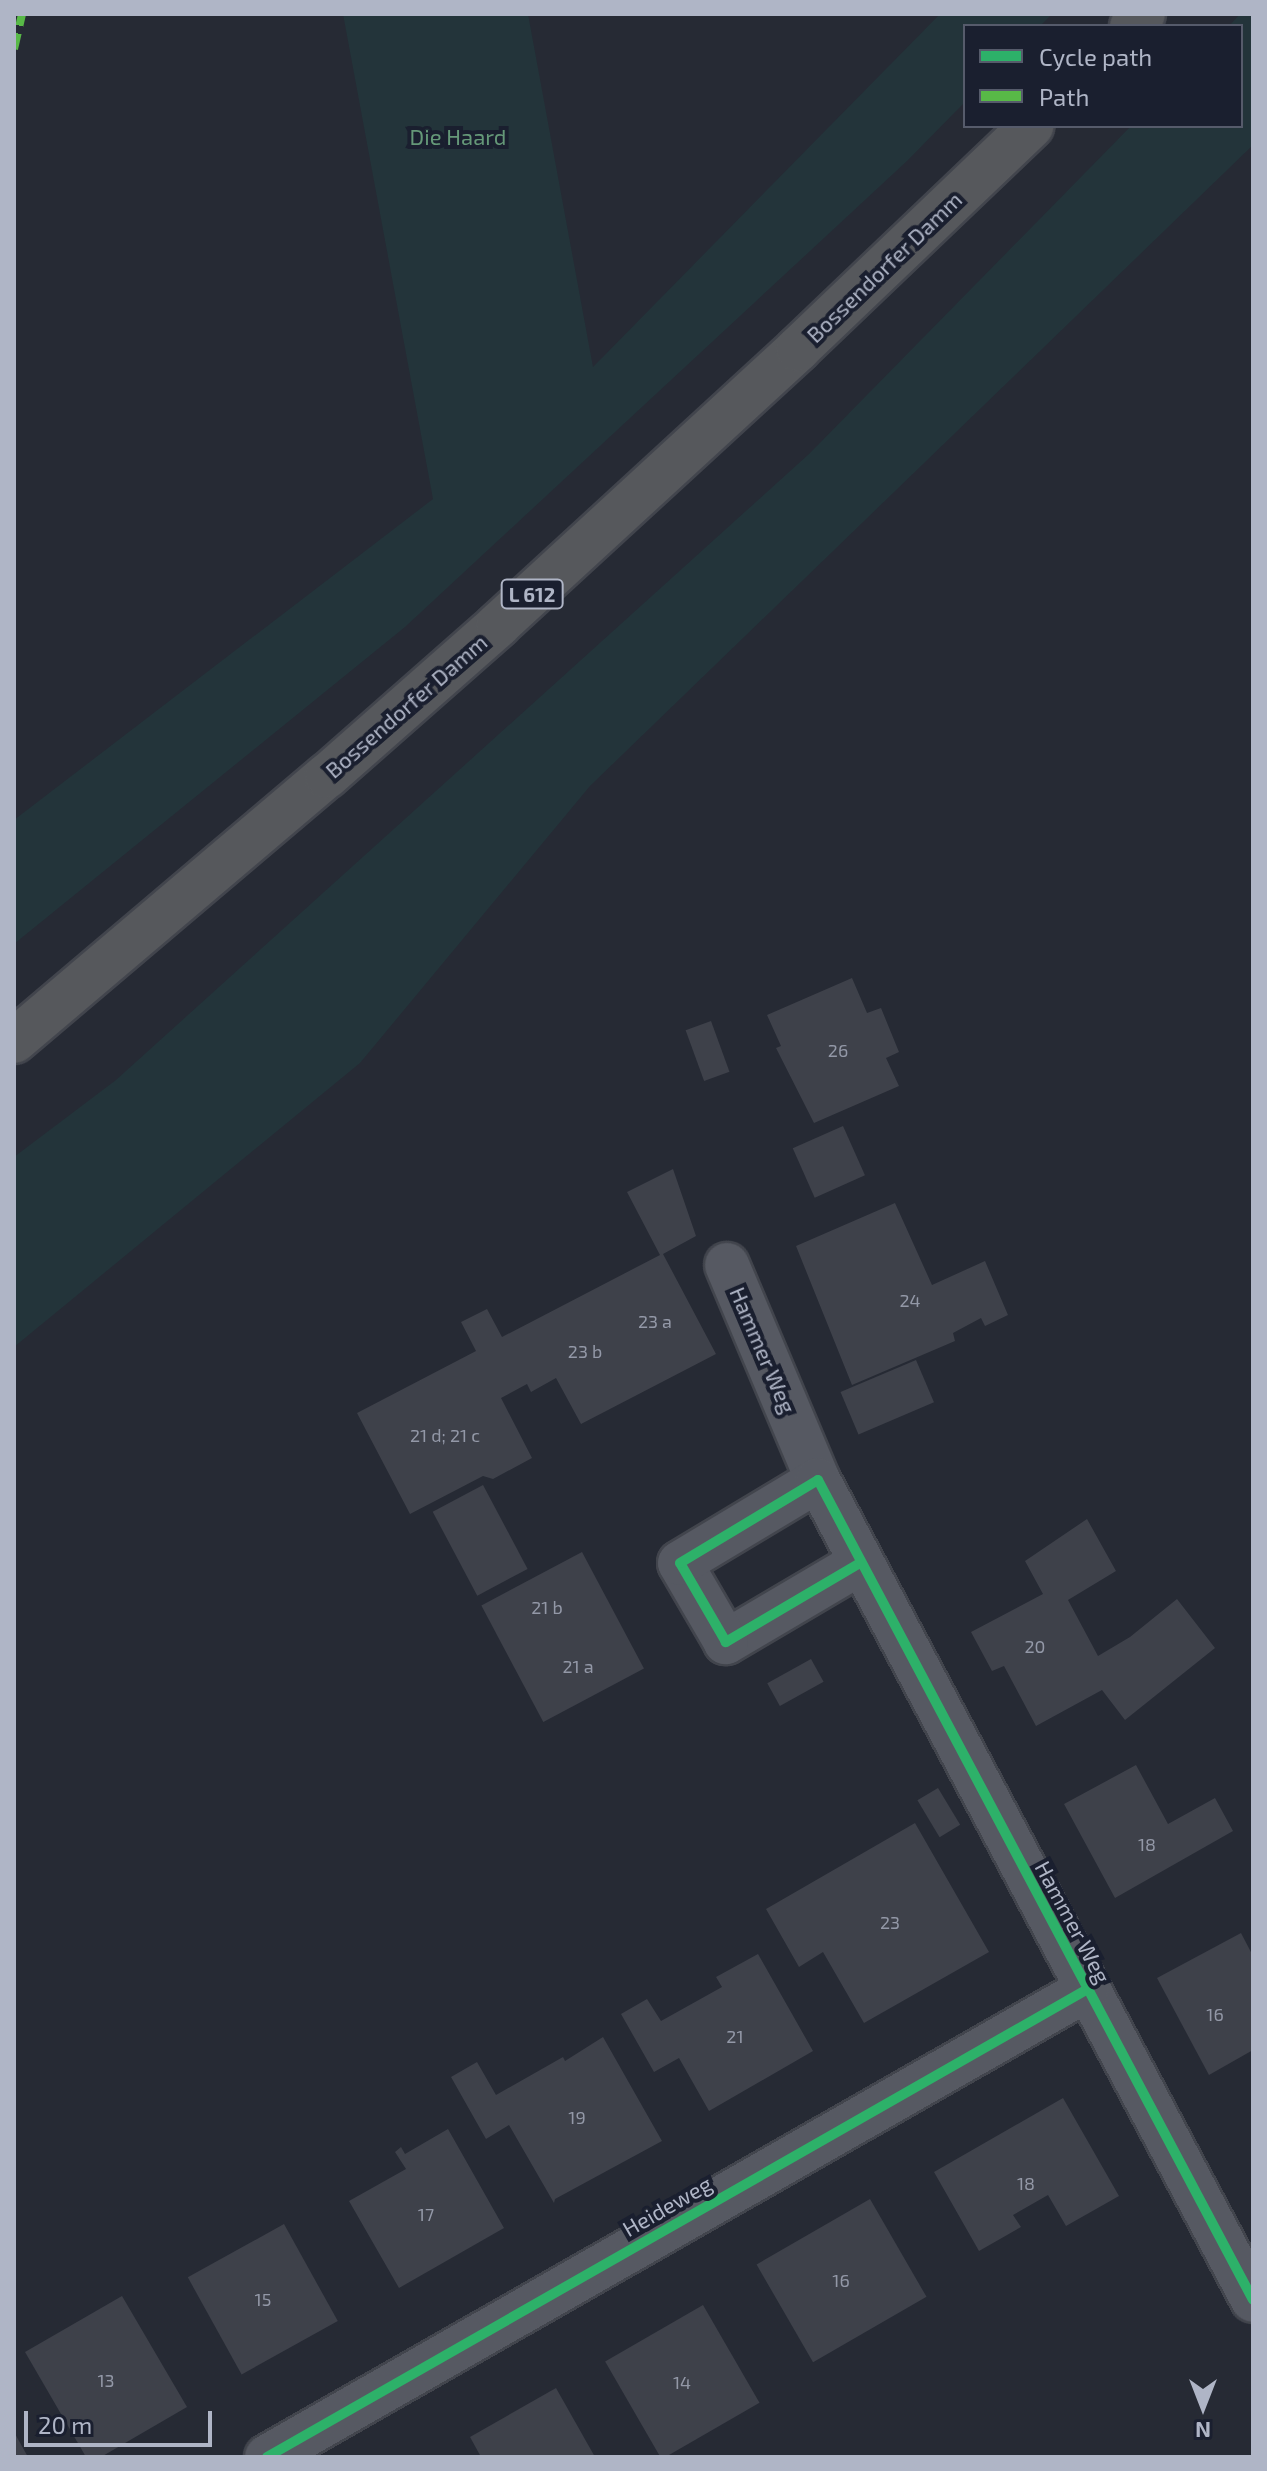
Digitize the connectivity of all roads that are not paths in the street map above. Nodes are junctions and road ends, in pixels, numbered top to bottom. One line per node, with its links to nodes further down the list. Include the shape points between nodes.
1 (1029, 128): 2 (highway, Bossendorfer Damm / L 612, via 498,625)
2 (14, 1041)
3 (727, 1265): 4 (street, Hammer Weg)
4 (818, 1480): 5 (street, Hammer Weg); 5 (street, via 680,1563 726,1642)
5 (860, 1563): 6 (street, Hammer Weg)
6 (1086, 1990): 7 (street, Hammer Weg); 8 (street, Heideweg)
7 (1253, 2300)
8 (267, 2457)

